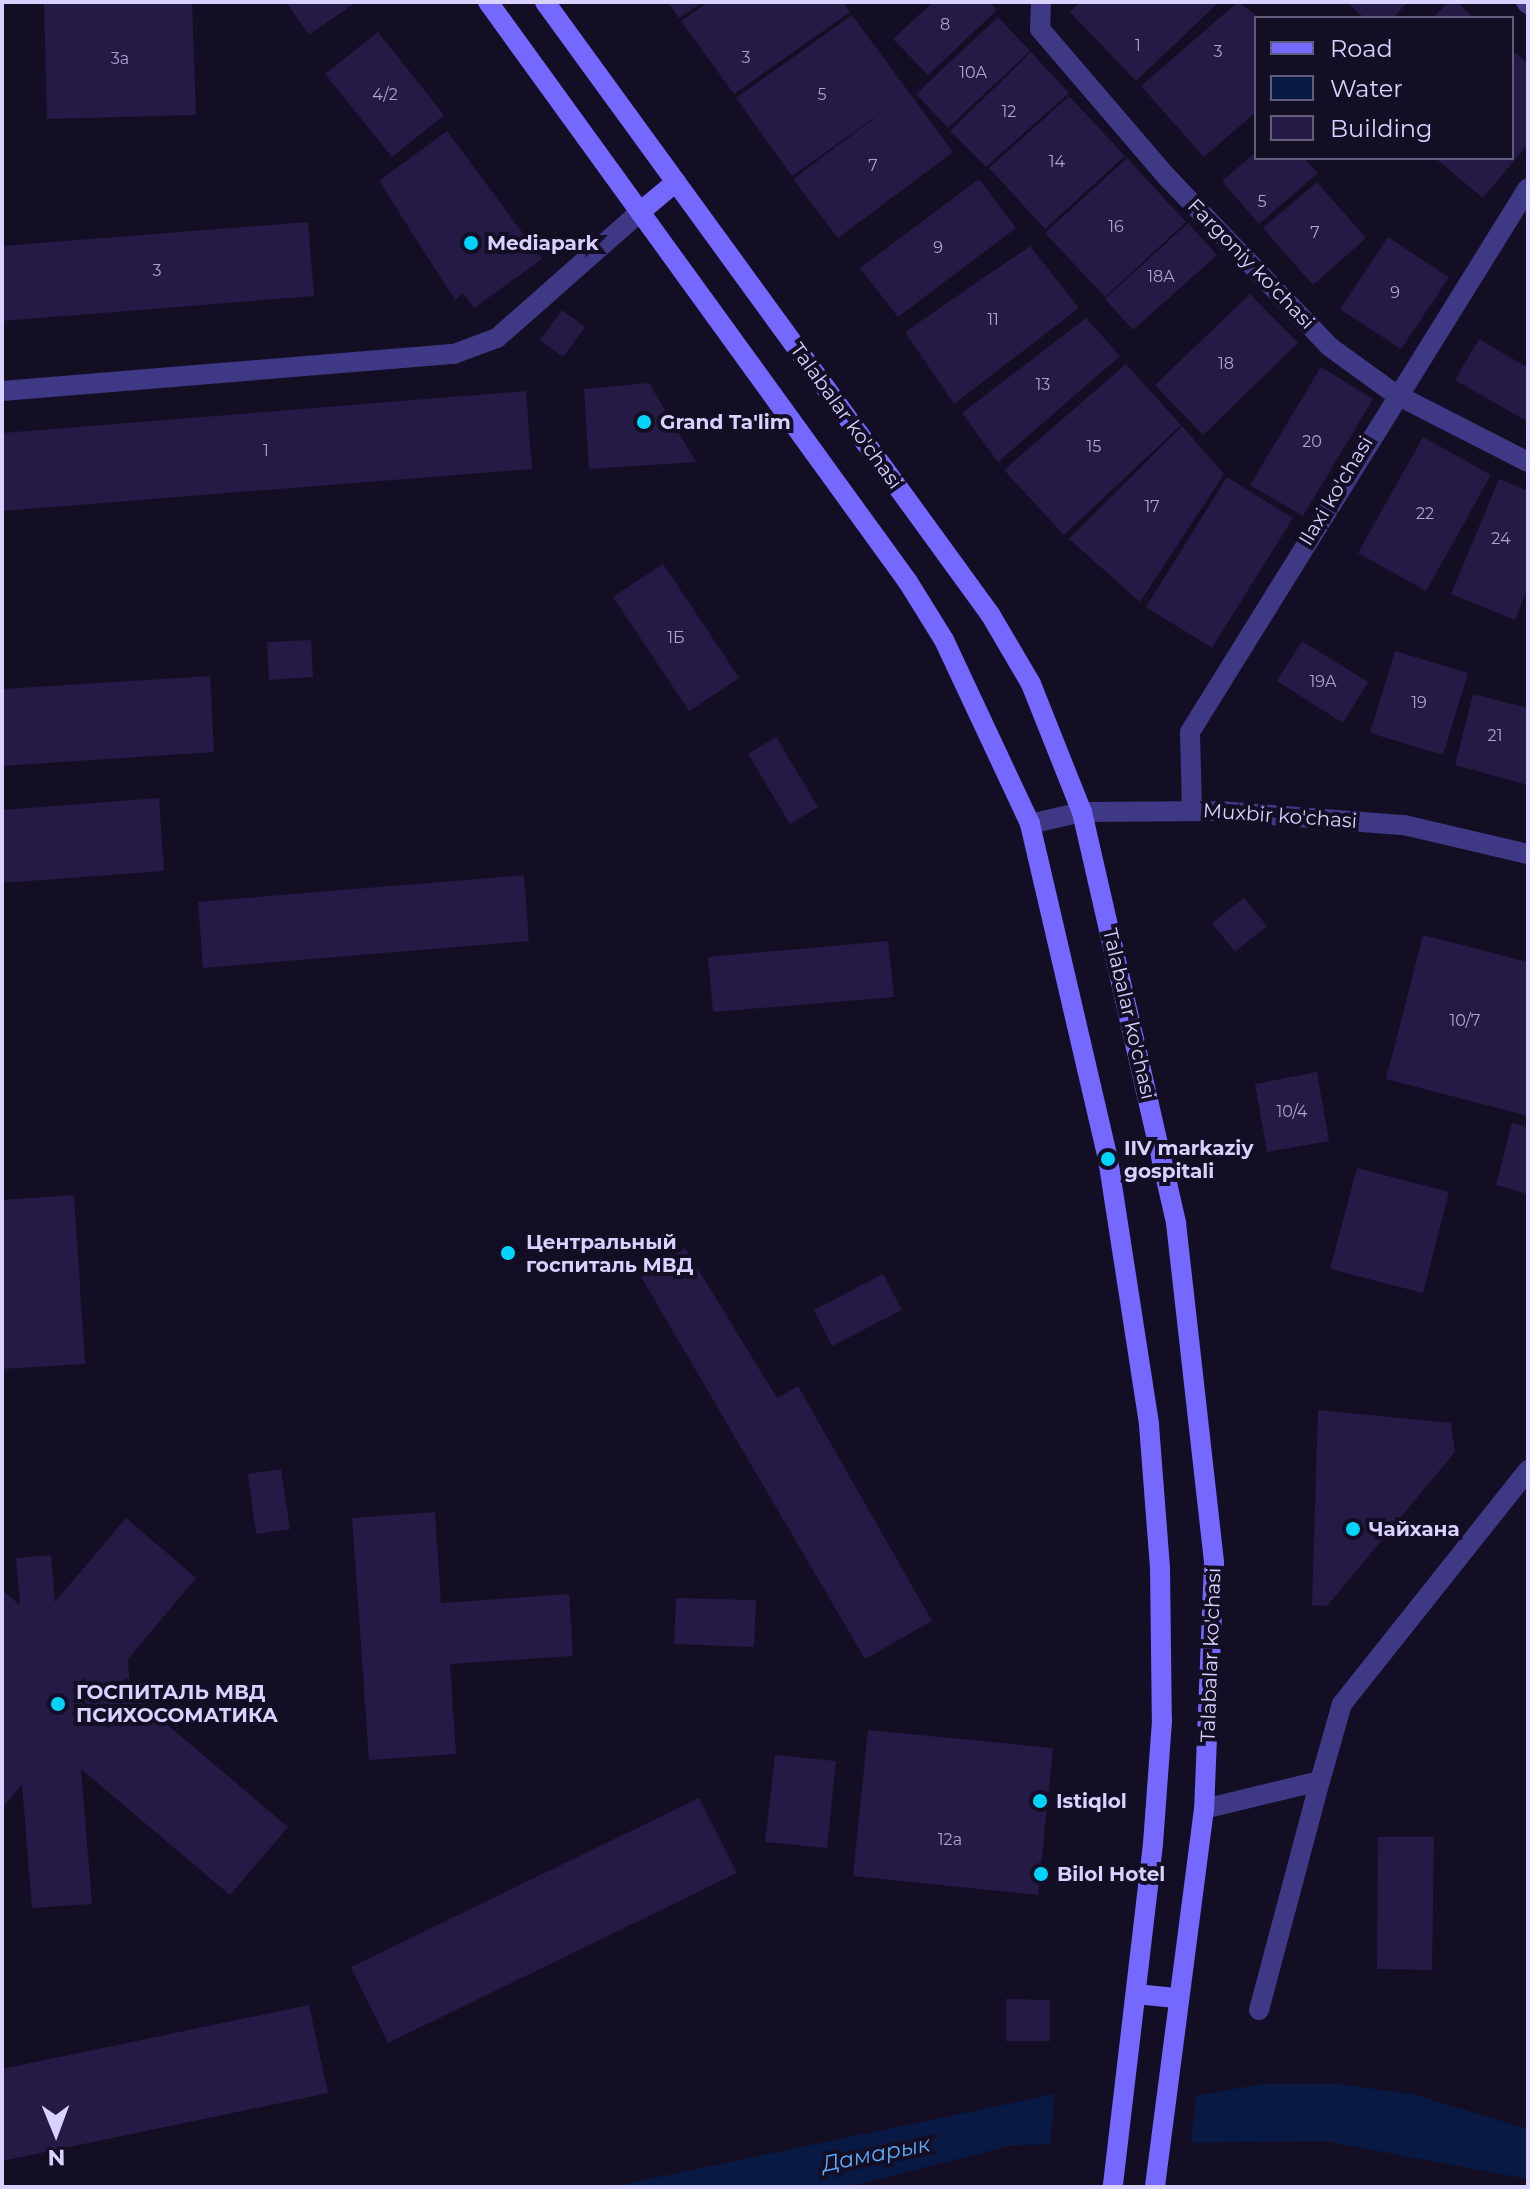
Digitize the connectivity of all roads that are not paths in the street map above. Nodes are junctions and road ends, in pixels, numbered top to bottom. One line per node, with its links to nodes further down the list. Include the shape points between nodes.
1 (488, 2): 6 (main road)
2 (545, 2): 4 (main road, Talabalar ko'chasi)
3 (1041, 2): 8 (street, Fargoniy ko'chasi, via 1040,29 1167,177 1330,347)
4 (676, 182): 6 (main road); 11 (main road, Talabalar ko'chasi, via 1016,653)
5 (1528, 188): 8 (street, Ilaxi ko'chasi)
6 (640, 212): 7 (street, via 497,338 454,354); 12 (main road, via 937,628)
7 (2, 391)
8 (1395, 394): 9 (street, Fargoniy ko'chasi); 10 (street, Ilaxi ko'chasi, via 1190,732)
9 (1528, 462)
10 (1192, 810): 11 (street, Muxbir ko'chasi); 13 (street, Muxbir ko'chasi, via 1404,825)
11 (1082, 812): 12 (street, Muxbir ko'chasi); 16 (main road, Talabalar ko'chasi, via 1193,1331 1214,1563)
12 (1030, 824): 17 (main road, via 1103,1131 1149,1425 1162,1721)
13 (1528, 854)
14 (1528, 1470): 15 (street, via 1342,1704)
15 (1320, 1781): 16 (street); 19 (street)
16 (1204, 1809): 18 (main road, Talabalar ko'chasi)
17 (1136, 1994): 18 (main road); 20 (main road)
18 (1176, 1998): 21 (main road, Talabalar ko'chasi)
19 (1259, 2010)
20 (1114, 2180)
21 (1156, 2182)

